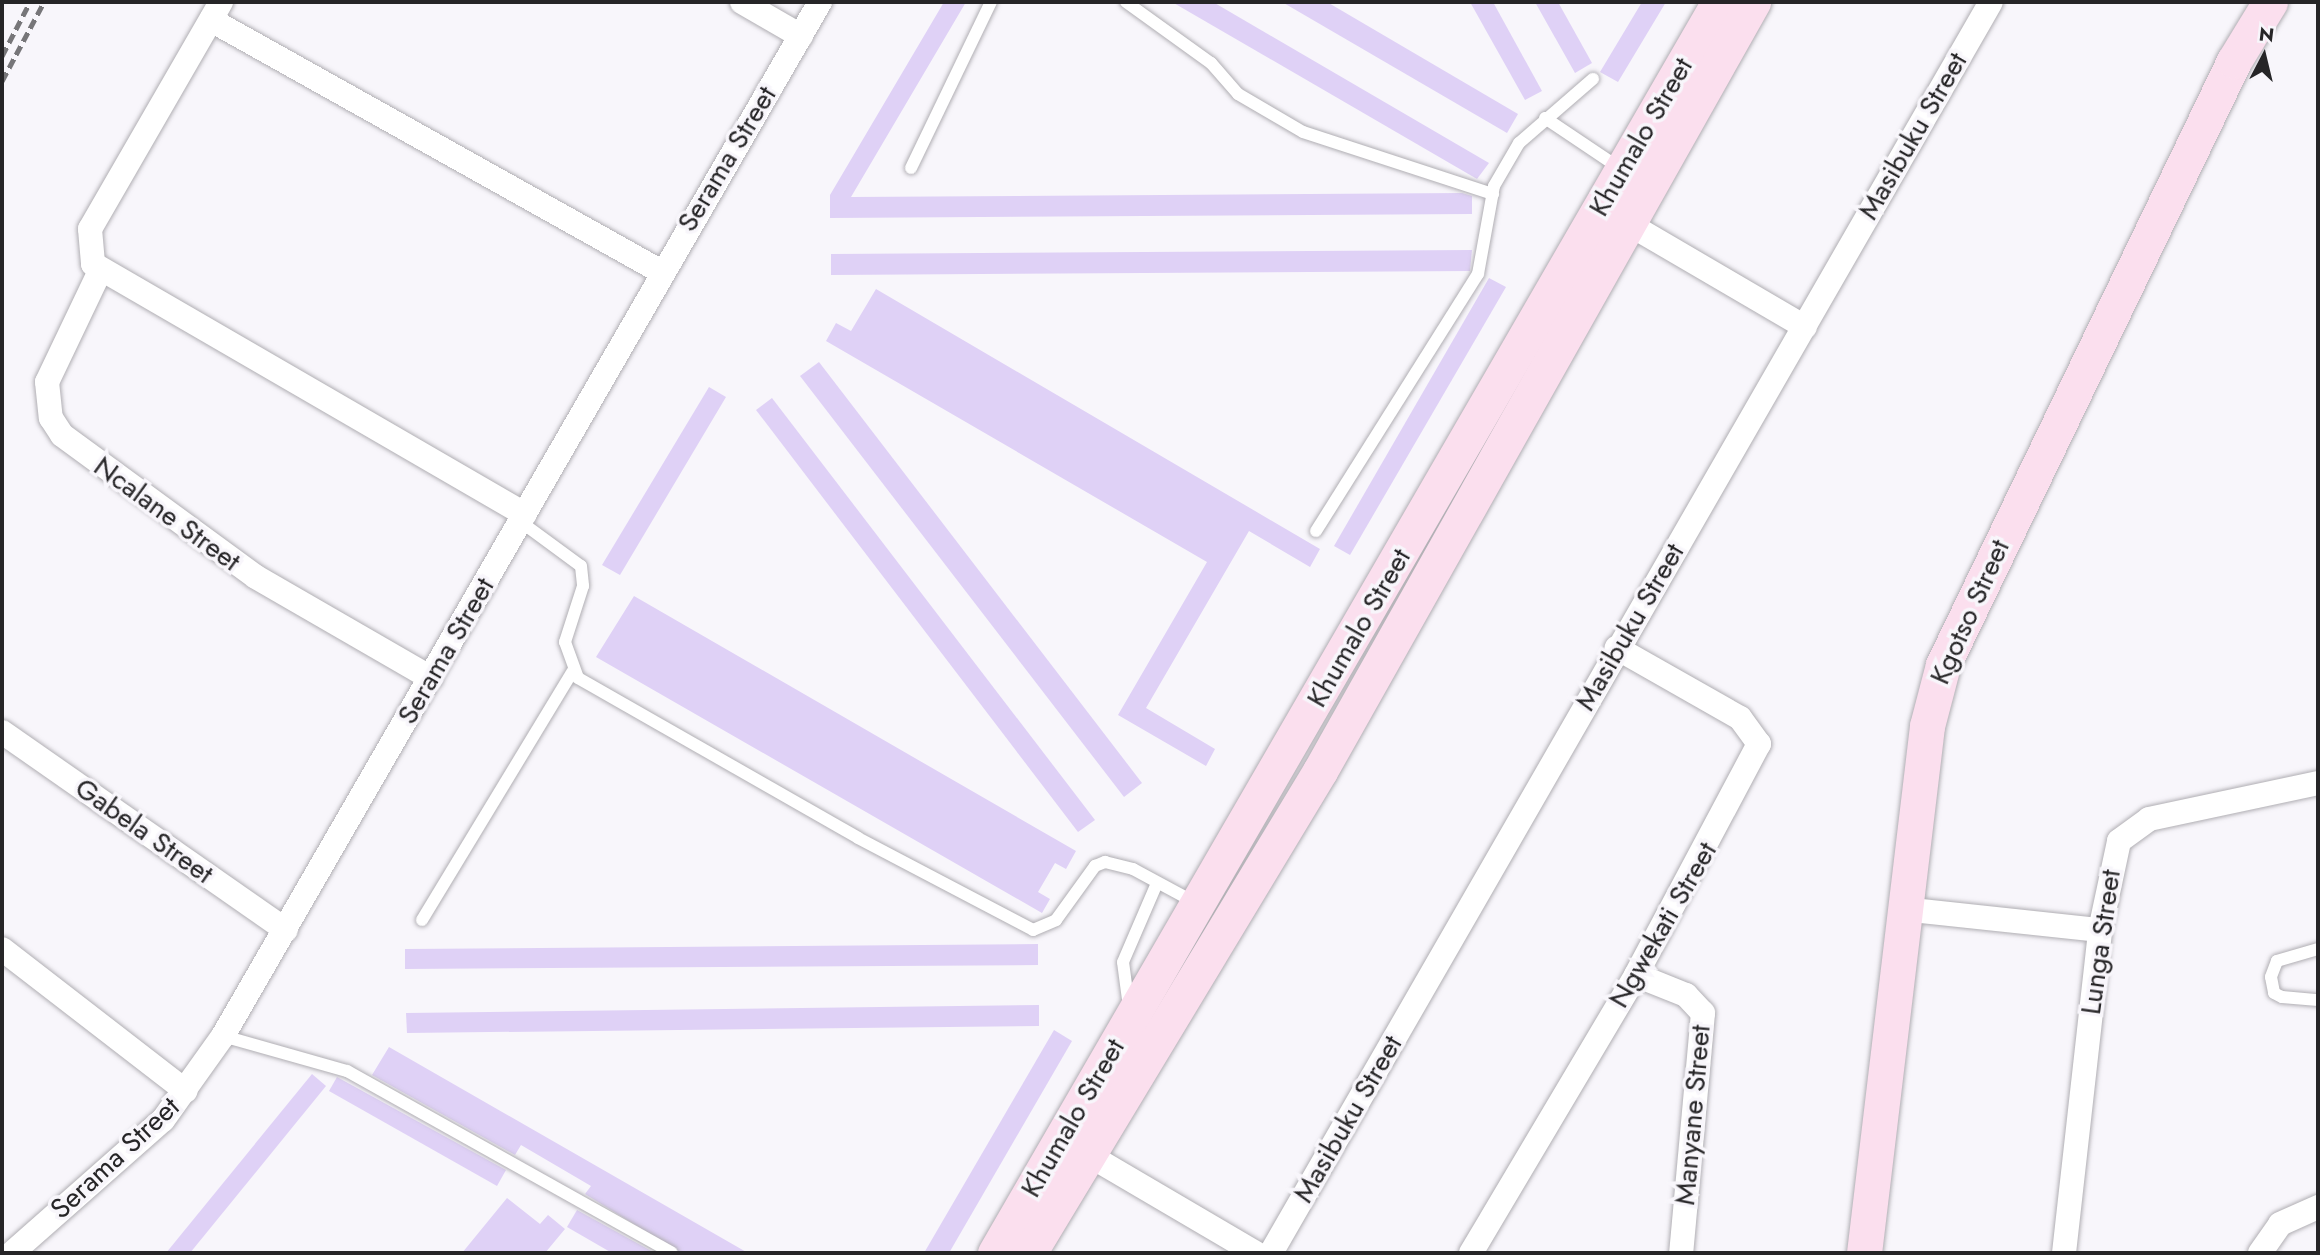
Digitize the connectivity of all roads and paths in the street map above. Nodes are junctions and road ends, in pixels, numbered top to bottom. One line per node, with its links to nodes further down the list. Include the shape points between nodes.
1 (742, 2): 11 (street)
2 (820, 2): 11 (street, Serama Street)
3 (991, 2): 17 (lane)
4 (1126, 2): 19 (lane, via 1211,63 1238,94 1303,132)
5 (1719, 2): 14 (street, Khumalo Street)
6 (1753, 2): 16 (street, Khumalo Street)
7 (1991, 2): 23 (street, Masibuku Street)
8 (2252, 2): 12 (street, Kgotso Street)
9 (2270, 2): 12 (street, Kgotso Street)
10 (216, 11): 21 (street, via 90,229 88,254); 22 (street)
11 (801, 36): 22 (street, Serama Street)
12 (2234, 61): 33 (street, Kgotso Street, via 1951,642 1927,726)
13 (1593, 79): 15 (lane)
14 (1672, 81): 16 (street); 18 (street, Khumalo Street)
15 (1545, 118): 18 (lane); 19 (lane, via 1519,143)
16 (1673, 141): 20 (street, Khumalo Street)
17 (911, 169)
18 (1622, 169): 32 (street, Khumalo Street)
19 (1493, 194): 25 (lane, via 1478,274)
20 (1627, 223): 23 (street); 44 (street, Khumalo Street, via 1320,771)
21 (100, 271): 24 (street); 28 (street, Ncalane Street, via 47,382 51,418 62,435 256,577)
22 (660, 271): 24 (street, Serama Street)
23 (1805, 327): 26 (street, Masibuku Street)
24 (523, 518): 27 (lane, via 581,566 583,586 565,642); 28 (street, Serama Street)
25 (1316, 531)
26 (1617, 648): 39 (street, Ngwekati Street, via 1741,719 1759,744); 51 (street, Masibuku Street)
27 (572, 672): 31 (lane, via 1023,928 1049,926 1105,862); 34 (lane)
28 (431, 678): 35 (street, Serama Street)
29 (2, 732): 35 (street, Gabela Street)
30 (2318, 783): 36 (street, Lunga Street, via 2149,819 2130,829 2111,858)
31 (1157, 883): 32 (lane); 41 (lane, via 1123,962)
32 (1200, 905): 41 (street, Khumalo Street)
33 (1903, 909): 36 (street); 54 (street, Kgotso Street)
34 (422, 920)
35 (286, 930): 42 (street, Serama Street)
36 (2100, 930): 55 (street, Lunga Street)
37 (2, 949): 43 (street)
38 (2318, 949): 40 (lane, via 2277,961 2271,987 2282,997)
39 (1636, 975): 52 (street, Ngwekati Street); 53 (street, Manyane Street, via 1686,995 1703,1013)
40 (2318, 1000)
41 (1131, 1018): 44 (street, Khumalo Street)
42 (223, 1036): 43 (street, Serama Street); 47 (lane, via 346,1071)
43 (186, 1091): 46 (street, Serama Street, via 147,1136)
44 (1074, 1147): 48 (street, Khumalo Street); 49 (street, Khumalo Street); 50 (street)
45 (2318, 1207): 56 (street, via 2280,1224)
46 (12, 1253)
47 (672, 1253)
48 (995, 1253)
49 (1030, 1253)
50 (1255, 1253)
51 (1271, 1253)
52 (1471, 1253)
53 (1681, 1253)
54 (1864, 1253)
55 (2064, 1253)
56 (2260, 1253)

